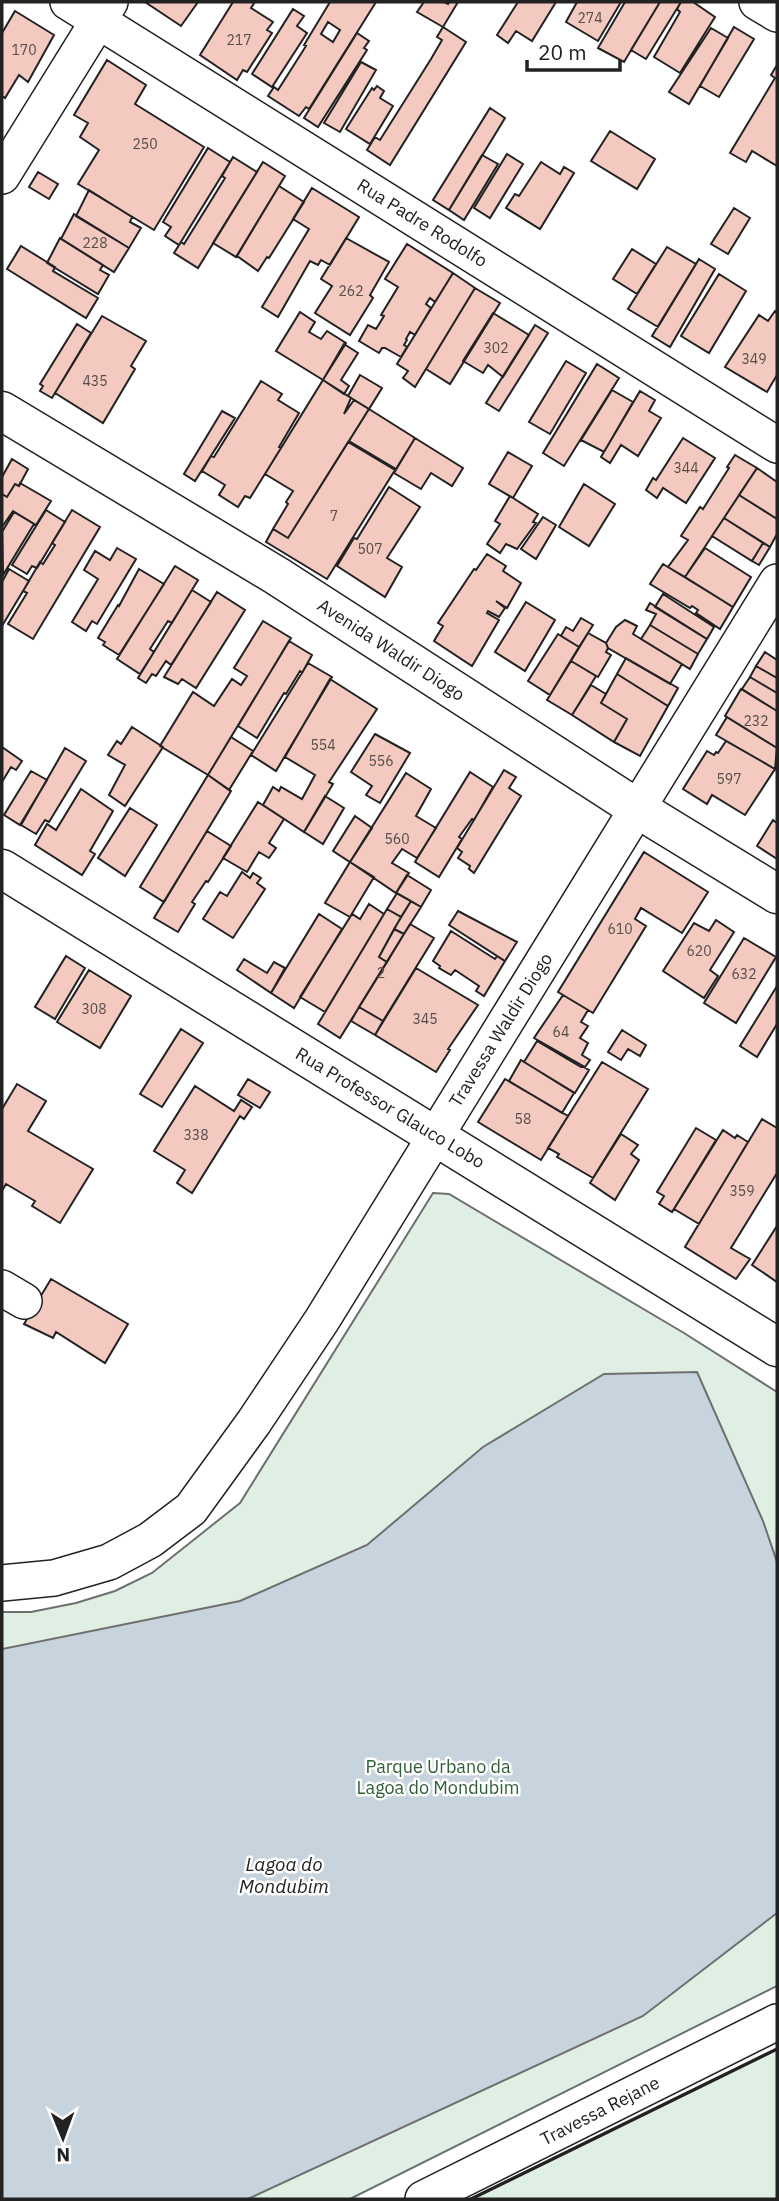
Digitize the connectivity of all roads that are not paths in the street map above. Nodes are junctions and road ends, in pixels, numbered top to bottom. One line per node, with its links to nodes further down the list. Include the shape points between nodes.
1 (68, 2): 3 (street, Rua Padre Rodolfo)
2 (757, 2): 4 (street)
3 (105, 12): 5 (street); 7 (street, Rua Padre Rodolfo)
4 (777, 14)
5 (2, 177)
6 (2, 411): 9 (main road, Avenida Waldir Diogo, via 277,576)
7 (777, 445)
8 (777, 582): 9 (street, Travessa Waldir Diogo)
9 (638, 809): 11 (main road, Avenida Waldir Diogo); 12 (street, Travessa Waldir Diogo)
10 (2, 869): 12 (main road, Rua Professor Glauco Lobo)
11 (777, 894)
12 (435, 1135): 13 (main road, Rua Professor Glauco Lobo); 14 (street, Travessa Waldir Diogo, via 322,1320 191,1509 108,1562 54,1578)
13 (777, 1347)
14 (2, 1584)
15 (777, 2022): 16 (street, Travessa Rejane)
16 (423, 2199)

